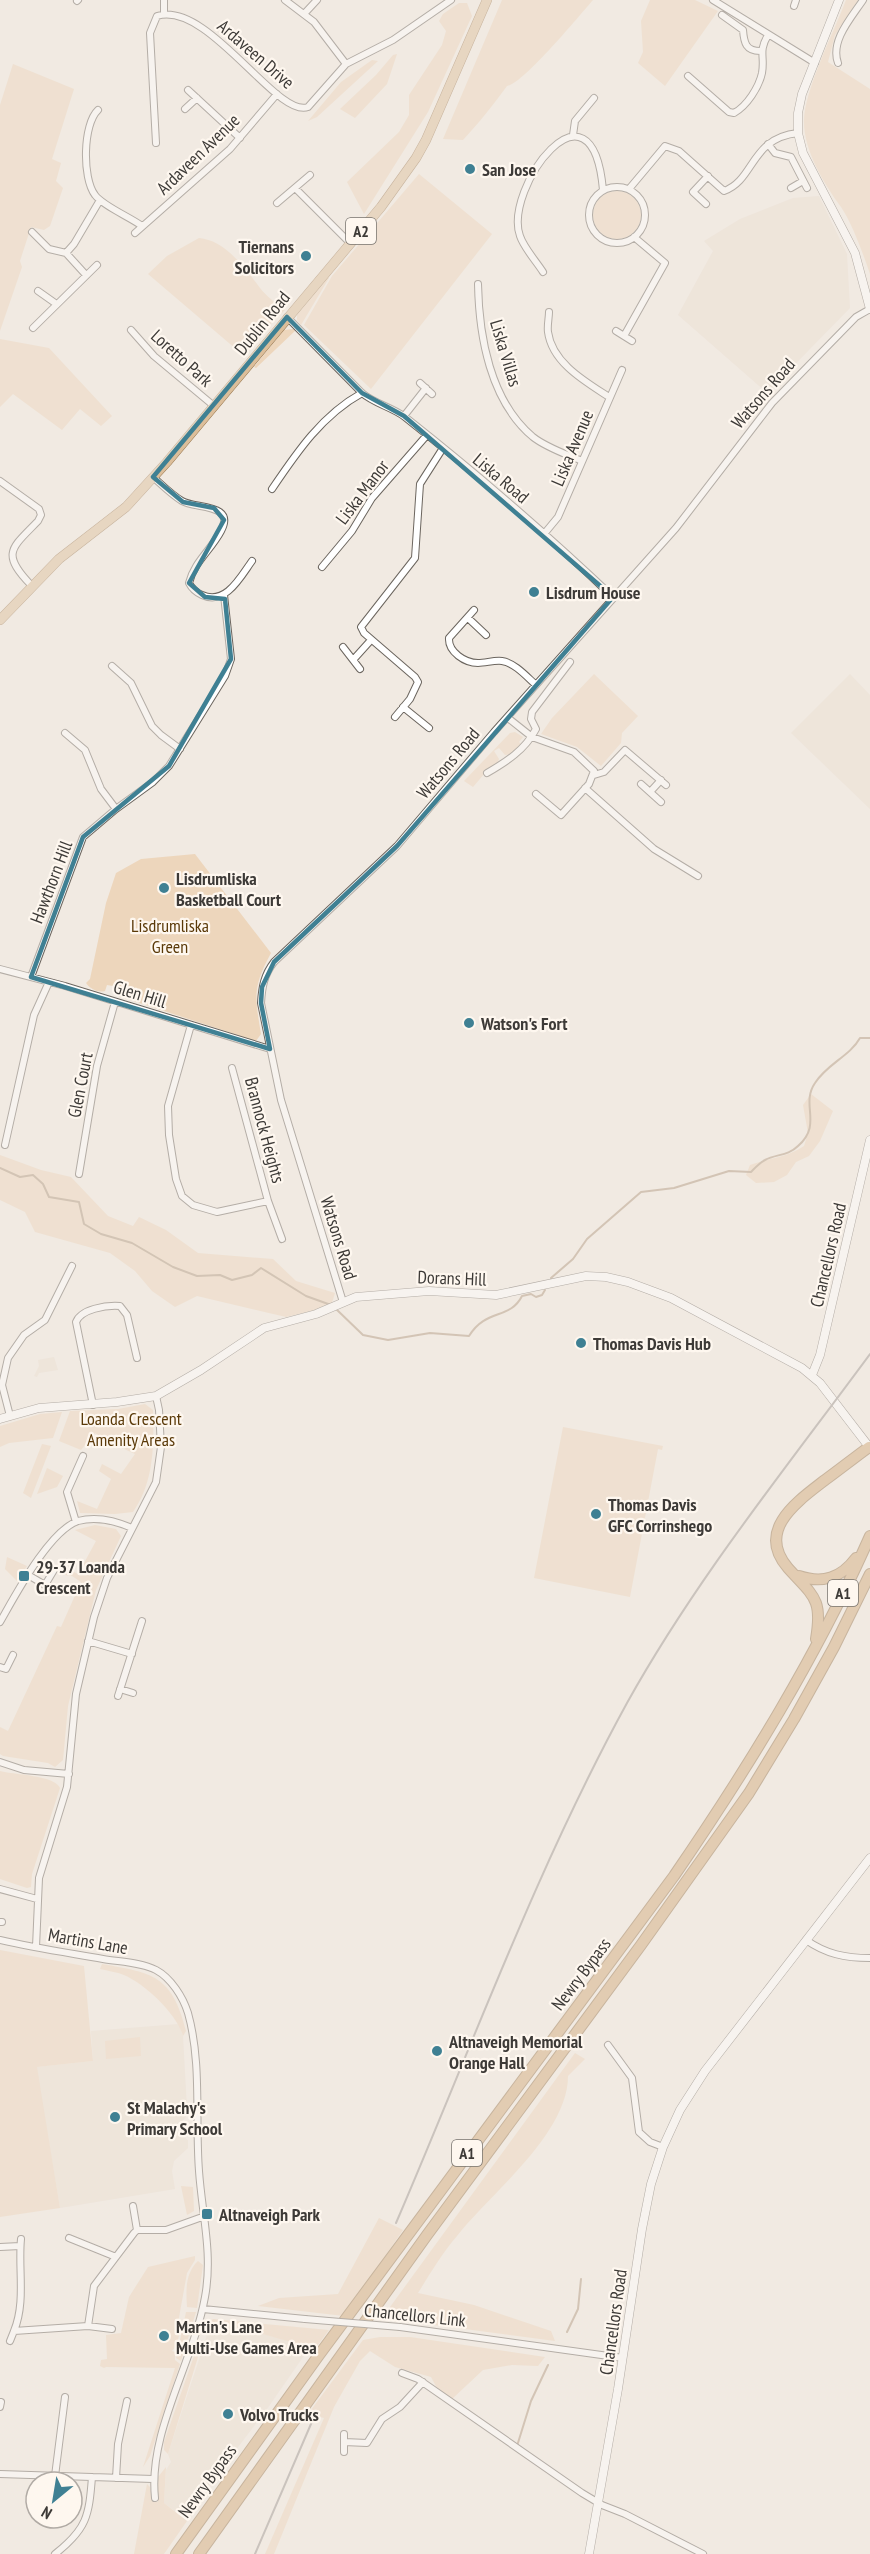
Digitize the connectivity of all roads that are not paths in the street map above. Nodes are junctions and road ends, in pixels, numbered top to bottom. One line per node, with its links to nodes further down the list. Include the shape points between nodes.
1 (164, 0): 9 (street)
2 (285, 0): 10 (street)
3 (317, 0): 10 (street)
4 (451, 0): 14 (street, via 393,40)
5 (713, 0): 12 (street)
6 (839, 0): 15 (street)
7 (863, 0): 16 (street, via 840,35 835,56)
8 (484, 1): 44 (main road, Dublin Road / A2, via 416,158)
9 (164, 14): 19 (street, Ardaveen Drive, via 201,27); 27 (street, via 157,16 150,33)
10 (304, 14): 14 (street)
11 (722, 15): 13 (street, via 743,30 744,44 749,49)
12 (768, 35): 13 (street); 15 (street)
13 (760, 51): 17 (street, via 763,66 758,83 734,113)
14 (346, 63): 19 (street, Ardaveen Drive, via 308,107 296,108)
15 (815, 63): 24 (street, via 799,106)
16 (838, 63)
17 (688, 76)
18 (188, 90): 21 (street)
19 (278, 94): 26 (street, Ardaveen Avenue)
20 (594, 98): 25 (street, via 575,121)
21 (197, 99): 22 (street); 26 (street)
22 (185, 109)
23 (98, 110): 37 (street, via 90,121 86,154 90,186)
24 (798, 133): 28 (street, via 775,138); 52 (street, via 803,153 859,263)
25 (573, 135): 36 (street, via 591,145 601,166); 47 (street, via 560,141 540,163 524,189 518,218 520,237)
26 (240, 138): 40 (street, Ardaveen Avenue)
27 (156, 143)
28 (768, 144): 30 (street, via 733,188 724,191); 31 (street, via 775,153 791,157)
29 (310, 175): 32 (street)
30 (708, 176): 34 (street, via 679,151 665,146); 39 (street, via 693,192)
31 (803, 180): 33 (street); 35 (street)
32 (295, 188): 38 (street); 44 (street)
33 (791, 188)
34 (629, 189): 36 (street); 43 (street, via 642,202 645,212 643,226)
35 (807, 189)
36 (603, 190): 43 (street, via 589,209 595,233 616,243)
37 (100, 200): 40 (street); 45 (street)
38 (277, 203)
39 (706, 204)
40 (142, 226): 42 (street, Ardaveen Avenue)
41 (32, 232): 45 (street, via 49,249)
42 (135, 233)
43 (634, 237): 58 (street, via 665,263)
44 (351, 244): 54 (main road, Dublin Road / A2)
45 (66, 253): 48 (street)
46 (97, 265): 48 (street)
47 (543, 272)
48 (86, 275): 51 (street)
49 (478, 284): 70 (street, Liska Villas, via 481,324 500,393 532,436)
50 (38, 291): 51 (street)
51 (56, 303): 55 (street)
52 (870, 309): 79 (street, Watsons Road, via 848,325 772,404 676,528)
53 (549, 312): 65 (street, via 548,333 567,368)
54 (287, 317): 63 (street, Liska Road); 66 (main road, Dublin Road / A2)
55 (33, 328)
56 (131, 330): 66 (street, Loretto Park, via 154,356)
57 (616, 331): 58 (street)
58 (624, 336): 59 (street)
59 (632, 341)
60 (622, 370): 65 (street, Liska Avenue)
61 (420, 383): 62 (street)
62 (426, 388): 64 (street); 67 (street)
63 (362, 393): 67 (street, Liska Road); 73 (street, via 333,412 303,443)
64 (432, 394)
65 (609, 397): 70 (street, Liska Avenue)
66 (214, 406): 71 (main road, Dublin Road / A2)
67 (404, 416): 68 (street, Liska Road)
68 (427, 435): 69 (street, Liska Road); 76 (street, Liska Manor, via 372,498 352,531)
69 (443, 448): 74 (street, Liska Road); 84 (street, via 420,484 415,558 362,623)
70 (582, 461): 74 (street, Liska Avenue, via 558,517)
71 (153, 477): 77 (main road, Dublin Road / A2, via 126,507); 78 (street, via 183,501 220,512 224,520 222,530 192,571 189,583 192,590 205,597)
72 (0, 481): 77 (street, via 39,509 38,521 12,546 11,553 17,572)
73 (272, 489)
74 (544, 534): 79 (street, Liska Road)
75 (252, 561): 78 (street)
76 (322, 567)
77 (31, 585): 82 (main road, Dublin Road / A2)
78 (224, 594): 97 (street, Hawthorn Hill, via 231,659 225,676)
79 (613, 597): 90 (street, Watsons Road)
80 (474, 610): 81 (street)
81 (468, 618): 83 (street); 90 (street, via 449,638 450,647 459,656 472,663 502,661)
82 (0, 620)
83 (486, 635)
84 (371, 640): 86 (street); 91 (street, via 416,677 418,682)
85 (343, 647): 86 (street)
86 (353, 660): 89 (street)
87 (570, 662): 96 (street, via 532,712 536,729)
88 (112, 666): 97 (street, via 131,683 152,726)
89 (360, 669)
90 (536, 685): 93 (street, Watsons Road)
91 (403, 707): 92 (street); 94 (street)
92 (395, 717)
93 (508, 718): 96 (street); 116 (street, Watsons Road, via 397,846 274,962 261,995)
94 (429, 728)
95 (65, 733): 107 (street, via 86,750 101,789)
96 (532, 737): 98 (street, via 510,760); 99 (street, via 574,752)
97 (180, 749): 107 (street, Hawthorn Hill, via 153,782)
98 (487, 773)
99 (594, 775): 100 (street, via 604,772 625,750); 103 (street)
100 (661, 780): 102 (street); 104 (street)
101 (641, 784): 104 (street)
102 (666, 785)
103 (585, 788): 108 (street); 110 (street, via 654,849)
104 (650, 792): 106 (street)
105 (536, 794): 108 (street)
106 (661, 802)
107 (116, 809): 112 (street, Hawthorn Hill, via 83,837)
108 (561, 815): 109 (street)
109 (555, 822)
110 (698, 876)
111 (0, 969): 112 (street, Glen Hill)
112 (31, 977): 113 (street, Glen Hill)
113 (50, 981): 114 (street, Glen Hill); 119 (street, via 31,1024)
114 (115, 1002): 115 (street, Glen Hill); 120 (street, Glen Court, via 97,1066)
115 (191, 1025): 116 (street, Glen Hill); 121 (street, Brannock Heights, via 168,1106 169,1136 182,1196 193,1205 217,1212)
116 (270, 1048): 124 (street, Watsons Road, via 281,1100)
117 (232, 1068): 121 (street, Brannock Heights)
118 (870, 1140): 126 (street, Chancellors Road)
119 (5, 1145)
120 (79, 1174)
121 (268, 1201): 122 (street, Brannock Heights)
122 (282, 1239)
123 (72, 1266): 129 (street, via 45,1320 24,1335 8,1358 2,1385)
124 (341, 1304): 126 (street, Dorans Hill, via 373,1294 429,1291 496,1295 586,1276 606,1277 651,1290 696,1310); 127 (street, Dorans Hill, via 264,1328)
125 (137, 1358): 128 (street, via 128,1315 120,1306 78,1316)
126 (812, 1376): 131 (street, Dorans Hill)
127 (156, 1396): 128 (street, Dorans Hill); 134 (street, Martins Lane, via 159,1467 156,1482)
128 (93, 1405): 129 (street, Dorans Hill, via 49,1406)
129 (10, 1416): 130 (street, Dorans Hill)
130 (0, 1419)
131 (870, 1448): 137 (highway, via 793,1505 779,1524 778,1551)
132 (83, 1456): 133 (street, via 67,1492)
133 (76, 1522): 134 (street, via 112,1521); 139 (street, via 61,1534)
134 (132, 1528): 142 (street, Martins Lane, via 107,1578)
135 (868, 1541): 137 (highway, via 852,1564 836,1577 817,1581); 143 (highway, Newry Bypass / A1)
136 (54, 1570): 139 (street, via 45,1585)
137 (795, 1574): 143 (highway, via 816,1601 819,1618)
138 (870, 1574): 193 (highway, Newry Bypass / A1, via 794,1719 718,1839)
139 (28, 1575): 141 (street)
140 (142, 1621): 144 (street)
141 (0, 1622)
142 (88, 1641): 144 (street); 149 (street, Martins Lane, via 75,1700)
143 (814, 1648): 192 (highway, Newry Bypass / A1, via 756,1751 674,1876)
144 (132, 1654): 147 (street, via 119,1692)
145 (13, 1655): 146 (street, via 6,1670)
146 (0, 1667)
147 (133, 1693)
148 (0, 1762): 149 (street, via 24,1770)
149 (69, 1774): 152 (street, Martins Lane, via 39,1878)
150 (870, 1858): 154 (street, Chancellors Road)
151 (1, 1892): 152 (street)
152 (37, 1899): 155 (street, Martins Lane)
153 (0, 1940): 155 (street)
154 (806, 1940): 156 (street, via 823,1952); 158 (street, Chancellors Road, via 705,2071 680,2110)
155 (36, 1947): 160 (street, Martins Lane, via 146,1966 166,1977 180,1995 188,2012 194,2045 199,2173)
156 (870, 1958)
157 (608, 2045): 158 (street, via 632,2078 639,2132)
158 (663, 2147): 172 (street, Chancellors Road, via 647,2203)
159 (133, 2206): 161 (street)
160 (205, 2216): 161 (street, via 166,2230); 167 (street, Martins Lane, via 209,2255)
161 (137, 2230): 166 (street)
162 (69, 2238): 166 (street)
163 (21, 2239): 165 (street)
164 (0, 2247): 165 (street)
165 (20, 2247): 170 (street, via 22,2278)
166 (116, 2257): 168 (street, via 94,2286)
167 (203, 2309): 172 (street, Chancellors Link, bridge, via 400,2327); 186 (street, Martins Lane, via 165,2422)
168 (88, 2326): 169 (street); 170 (street)
169 (112, 2329)
170 (14, 2331): 171 (street)
171 (10, 2341)
172 (623, 2358): 188 (street, Chancellors Road)
173 (402, 2373): 174 (street)
174 (423, 2382): 178 (street, via 400,2407 382,2419 367,2443); 188 (street)
175 (65, 2397): 180 (street)
176 (127, 2401): 185 (street)
177 (344, 2434): 178 (street)
178 (344, 2442): 179 (street)
179 (344, 2452)
180 (56, 2470)
181 (0, 2474): 182 (street)
182 (24, 2475)
183 (84, 2477): 184 (street)
184 (92, 2477): 185 (street); 189 (street, via 86,2520)
185 (116, 2478): 186 (street)
186 (153, 2479): 187 (street, Martins Lane)
187 (155, 2499)
188 (598, 2502): 194 (street, Chancellors Road); 195 (street)
189 (63, 2548): 190 (street); 191 (street)
190 (55, 2554)
191 (68, 2554)
192 (176, 2554)
193 (199, 2554)
194 (589, 2554)
195 (703, 2554)

